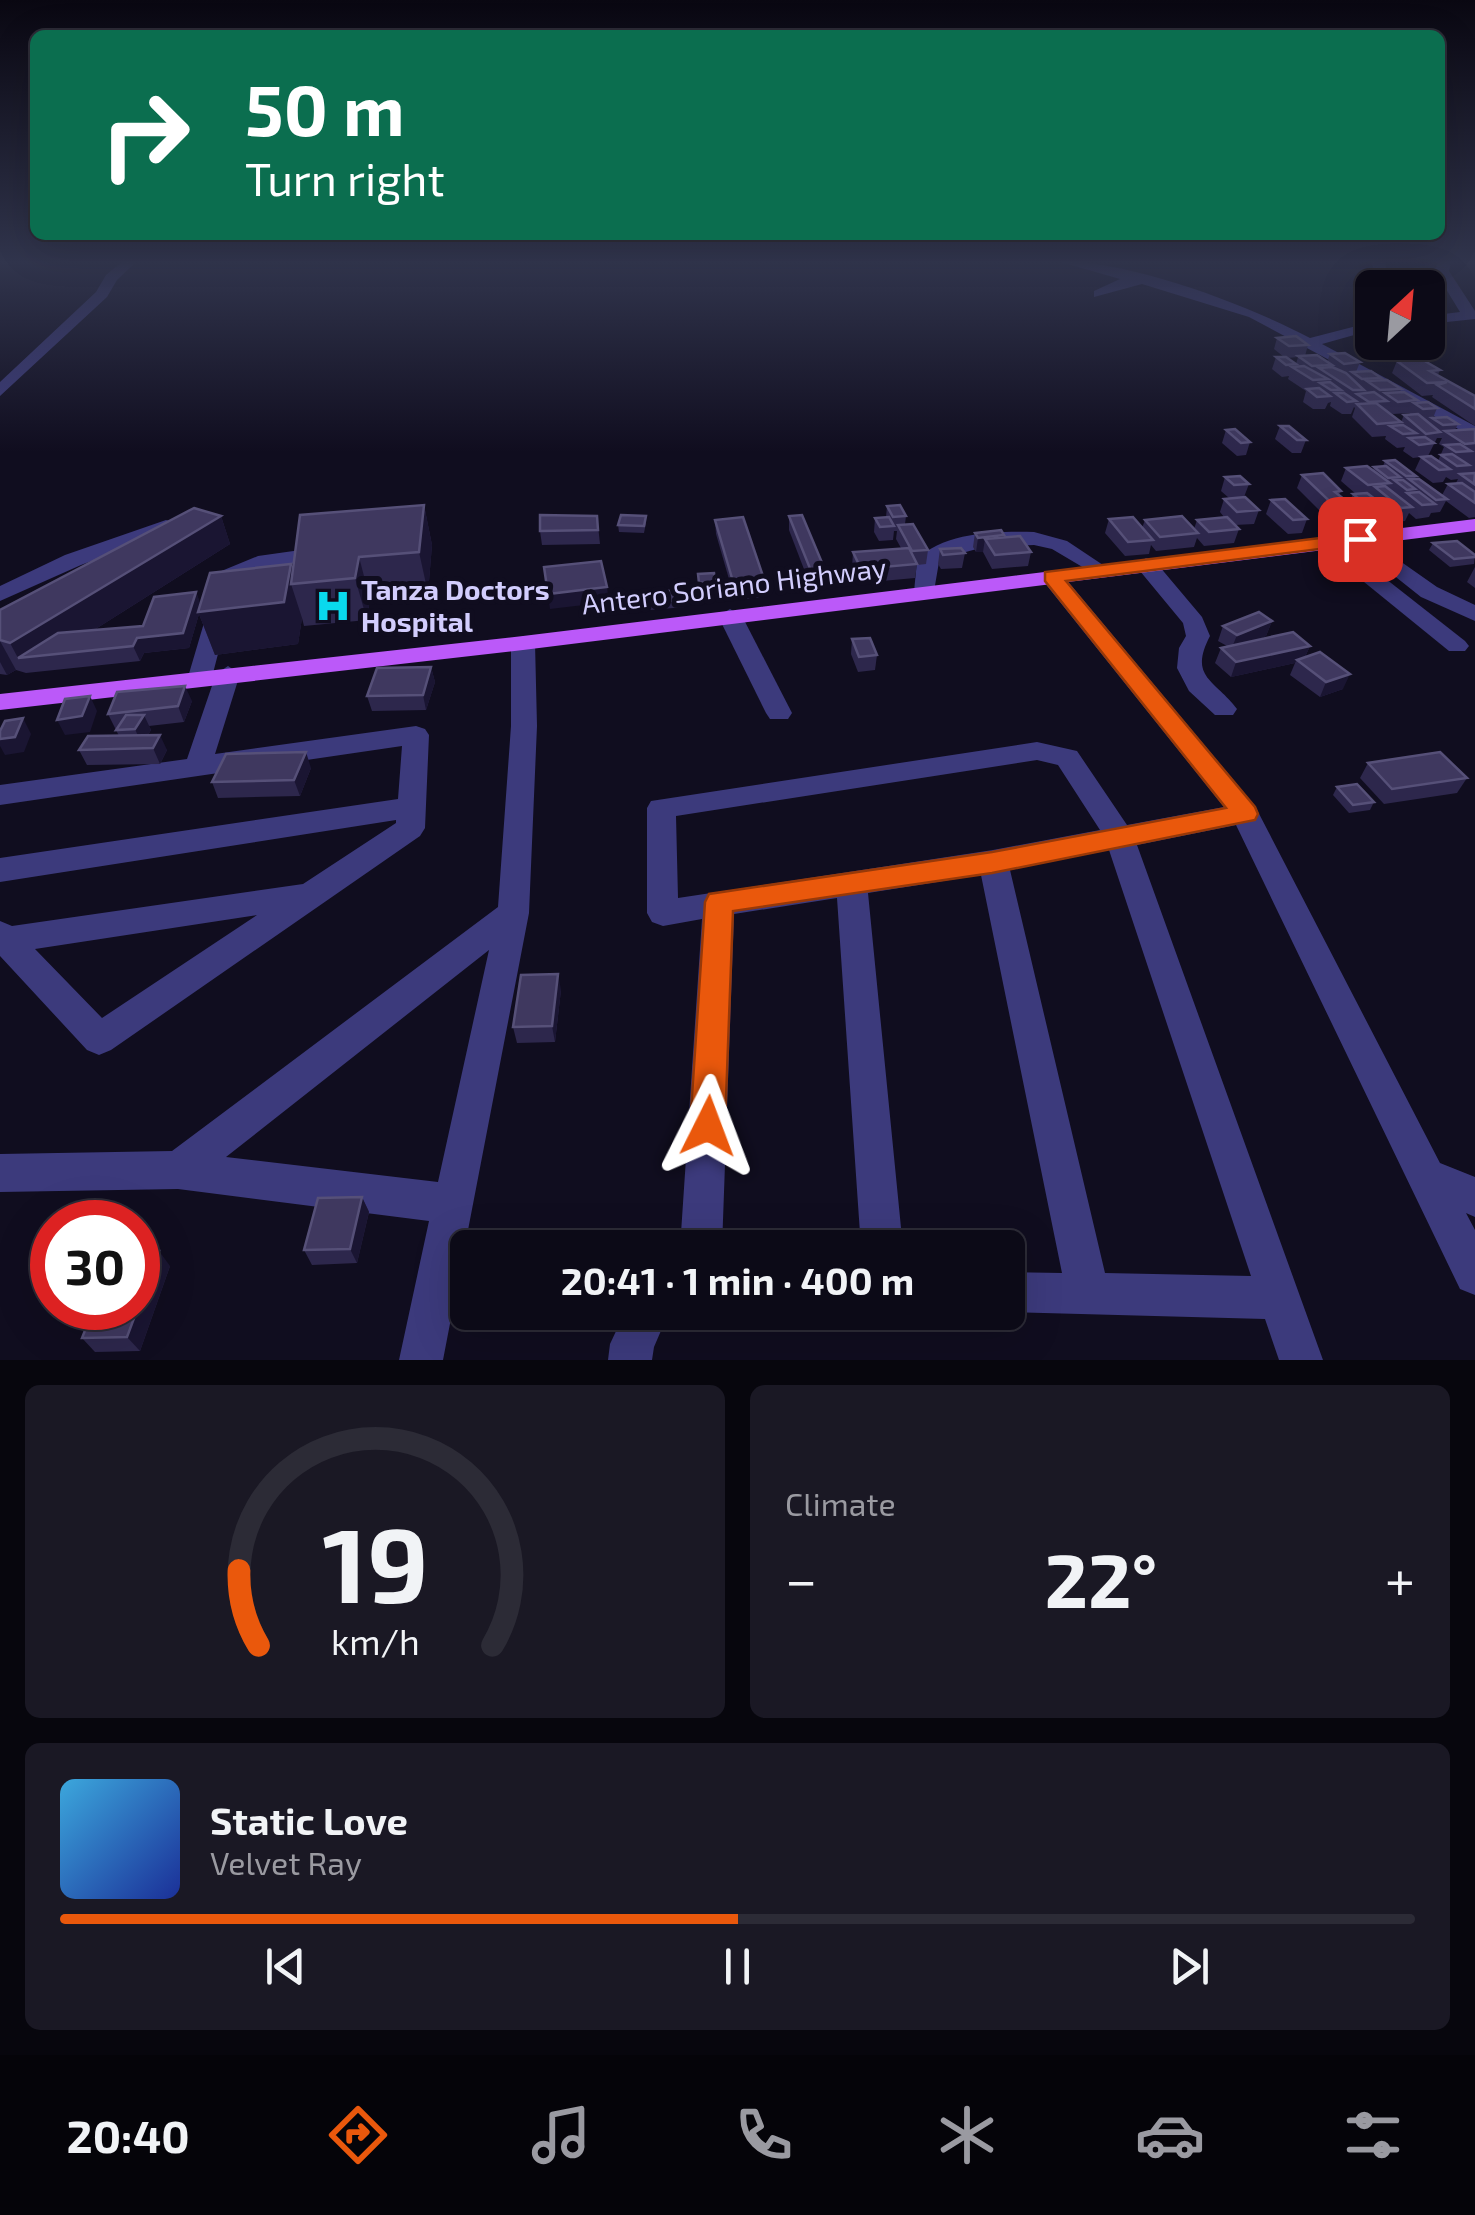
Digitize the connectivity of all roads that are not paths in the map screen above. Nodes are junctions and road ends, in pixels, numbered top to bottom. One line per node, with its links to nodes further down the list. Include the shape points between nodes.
1 (70, 324): 5 (street)
2 (1276, 324): 4 (street)
3 (1355, 331): 4 (street)
4 (1312, 342): 6 (street)
5 (0, 391)
6 (1475, 434)
7 (1475, 525): 9 (main road, Antero Soriano Highway)
8 (166, 526): 16 (street)
9 (1360, 539): 10 (main road, Antero Soriano Highway); 17 (street)
10 (1328, 543): 12 (main road, Antero Soriano Highway); 20 (street)
11 (347, 550): 23 (street, via 258,562 227,578)
12 (1146, 565): 13 (main road, Antero Soriano Highway); 25 (street, via 1194,622 1198,636 1187,664 1196,683)
13 (1101, 571): 14 (main road, Antero Soriano Highway); 15 (street, via 1048,540 946,547 928,560)
14 (1052, 576): 15 (main road, Antero Soriano Highway); 30 (street)
15 (925, 592): 19 (main road, Antero Soriano Highway)
16 (0, 594)
17 (1448, 602): 18 (street); 20 (street)
18 (1475, 614)
19 (730, 616): 21 (main road, Antero Soriano Highway); 26 (street)
20 (1466, 640)
21 (523, 643): 22 (main road, Antero Soriano Highway); 37 (street)
22 (228, 674): 23 (main road, Antero Soriano Highway); 27 (street)
23 (200, 678): 24 (main road, Antero Soriano Highway)
24 (0, 702)
25 (1224, 709)
26 (779, 713)
27 (198, 766): 28 (street); 29 (street, via 416,734)
28 (0, 795)
29 (410, 807): 33 (street); 35 (street, via 410,828)
30 (1245, 814): 31 (street); 41 (street)
31 (1120, 838): 32 (street); 36 (street, via 1067,758 1052,752 660,808 663,913); 49 (street)
32 (992, 862): 34 (street); 48 (street)
33 (0, 870)
34 (852, 885): 36 (street); 45 (street)
35 (311, 895): 38 (street); 38 (street, via 98,1039)
36 (719, 902): 44 (street)
37 (513, 913): 39 (street); 43 (street)
38 (2, 937)
39 (178, 1170): 40 (street); 43 (street)
40 (0, 1173)
41 (1427, 1177): 42 (street); 46 (street)
42 (1475, 1196)
43 (454, 1204): 51 (street)
44 (702, 1230)
45 (881, 1230)
46 (1475, 1274)
47 (1025, 1293): 48 (street)
48 (1088, 1294): 49 (street)
49 (1280, 1298): 53 (street)
50 (639, 1330): 52 (street)
51 (421, 1360)
52 (630, 1360)
53 (1300, 1360)

